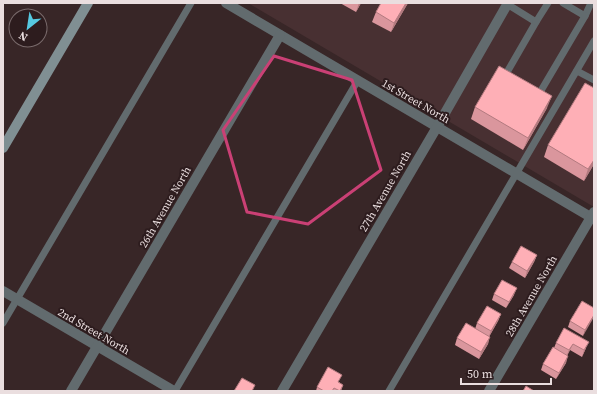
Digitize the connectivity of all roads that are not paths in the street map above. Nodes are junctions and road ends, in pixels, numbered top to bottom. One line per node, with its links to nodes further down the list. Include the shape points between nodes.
1 (88, 3): 18 (street)
2 (191, 3): 22 (lane)
3 (226, 3): 10 (street, 1st Street North)
4 (548, 3): 9 (lane)
5 (563, 3): 8 (lane)
6 (591, 3): 8 (lane)
7 (507, 4): 9 (lane); 17 (street, 27th Avenue North)
8 (585, 16): 16 (lane, via 539,94)
9 (536, 22): 15 (lane, via 506,74)
10 (280, 35): 13 (street, 1st Street North); 24 (street, 26th Avenue North)
11 (594, 41): 12 (lane)
12 (577, 71): 14 (lane); 19 (lane)
13 (358, 80): 17 (street, 1st Street North); 26 (lane)
14 (594, 80)
15 (519, 82)
16 (532, 90)
17 (437, 127): 19 (street, 1st Street North); 27 (street, 27th Avenue North)
18 (3, 148)
19 (516, 174): 20 (street, 1st Street North); 28 (lane)
20 (593, 216): 29 (street, 28th Avenue North)
21 (3, 291): 22 (street, 2nd Street North)
22 (17, 299): 23 (lane); 24 (street, 2nd Street North)
23 (3, 324)
24 (97, 346): 25 (street, 26th Avenue North); 26 (street, 2nd Street North)
25 (71, 391)
26 (175, 391)
27 (282, 391)
28 (389, 391)
29 (489, 391)

